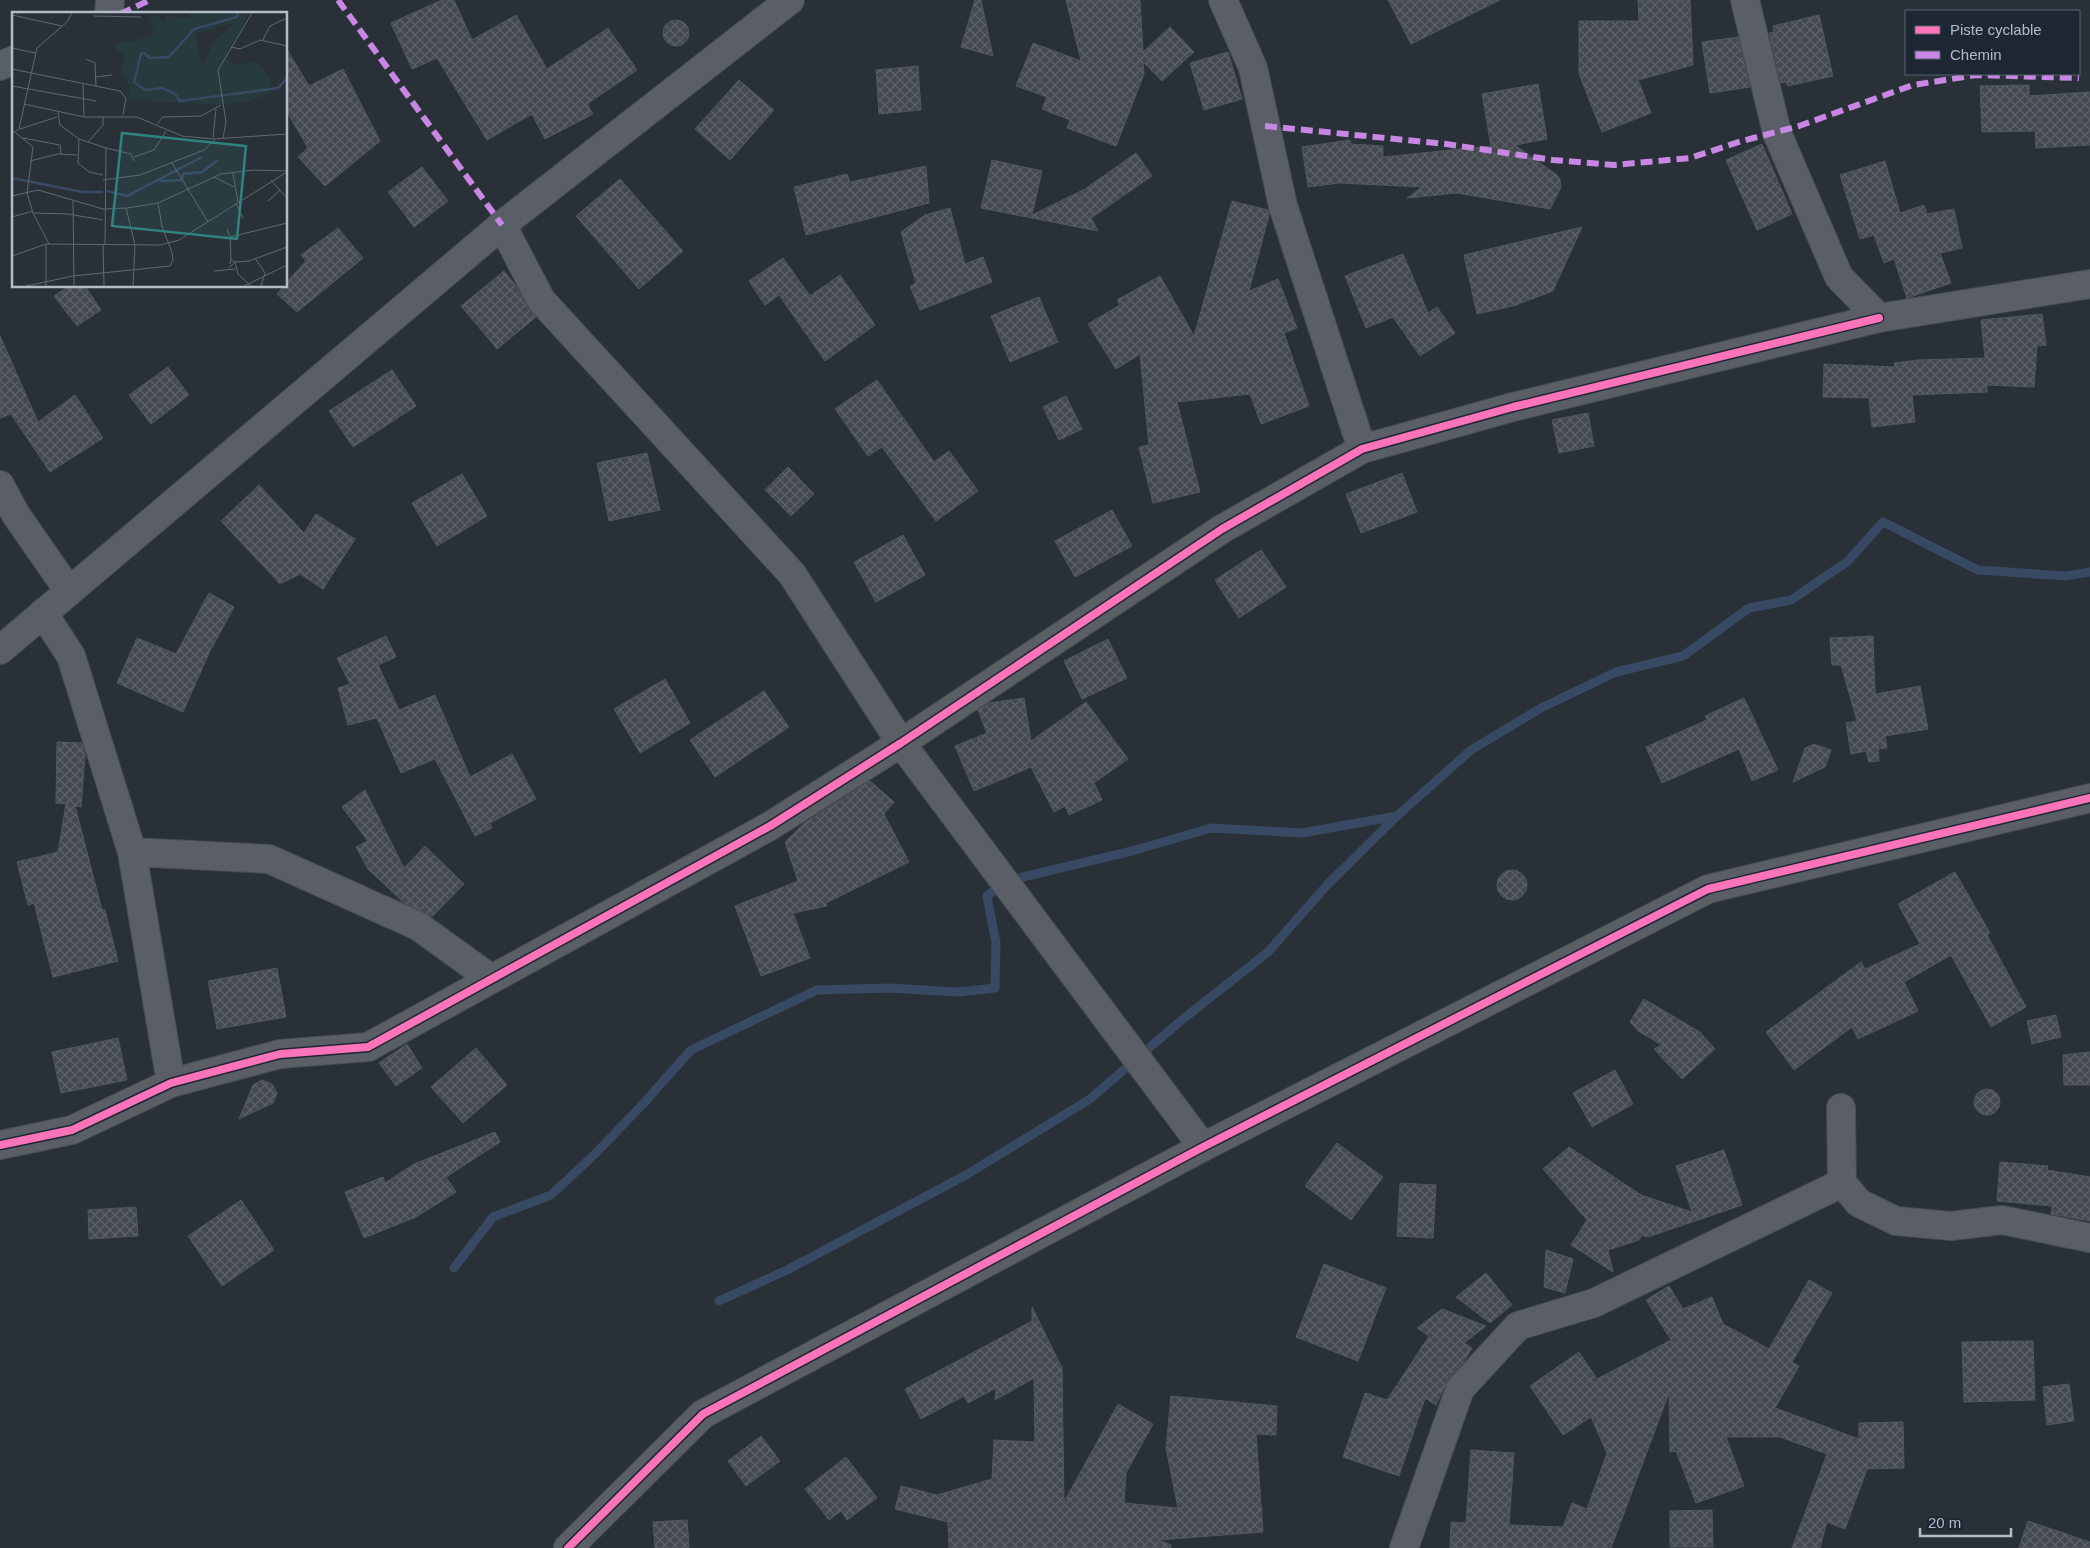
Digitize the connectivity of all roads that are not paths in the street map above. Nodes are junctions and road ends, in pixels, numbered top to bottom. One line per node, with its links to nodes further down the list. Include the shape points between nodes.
1 (790, 0): 6 (street)
2 (1223, 0): 9 (street, via 1253,68 1283,206)
3 (1745, 0): 8 (street, via 1777,133 1839,276)
4 (12, 61): 5 (street)
5 (0, 66)
6 (502, 225): 11 (street); 14 (street, via 541,300 792,574)
7 (2090, 284): 8 (street)
8 (1879, 318): 9 (street, via 1513,407)
9 (1362, 449): 14 (street, via 1222,529)
10 (0, 485): 11 (street, via 16,515)
11 (69, 591): 12 (street)
12 (43, 613): 13 (street); 16 (street, via 71,656)
13 (0, 650)
14 (901, 743): 17 (street, via 770,826); 21 (street)
15 (2090, 798): 21 (street, via 1708,889)
16 (132, 852): 17 (street, via 269,859 418,926); 18 (street)
17 (490, 978): 18 (street, via 368,1047 280,1054)
18 (172, 1083): 20 (street, via 72,1130)
19 (1841, 1108): 22 (street)
20 (0, 1144)
21 (1203, 1147): 24 (street, via 703,1414)
22 (1842, 1183): 23 (street, via 1859,1203 1896,1221 1951,1226 2002,1220); 25 (street, via 1594,1303 1518,1326 1460,1389)
23 (2090, 1238)
24 (568, 1548)
25 (1404, 1548)

